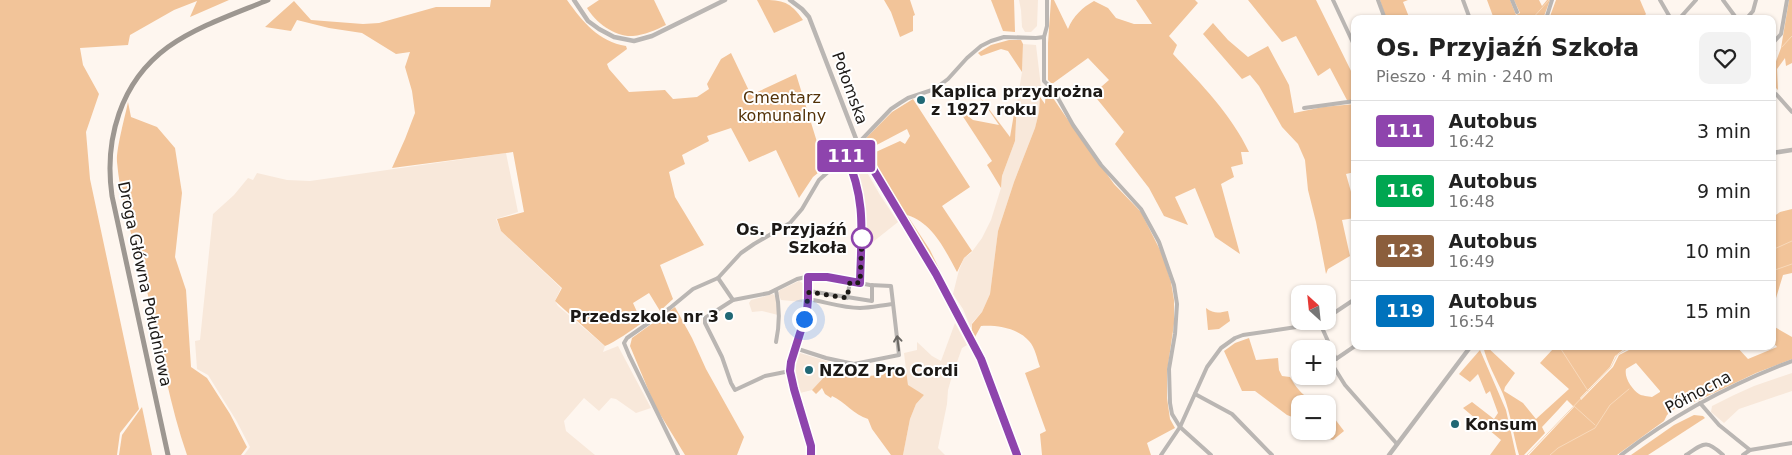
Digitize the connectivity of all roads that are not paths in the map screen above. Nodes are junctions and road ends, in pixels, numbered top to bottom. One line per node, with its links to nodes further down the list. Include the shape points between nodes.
1 (259, 0): 17 (main road, Droga Główna Południowa)
2 (268, 0): 17 (main road, Droga Główna Południowa)
3 (574, 0): 4 (street, via 588,21 599,29 614,37 634,41 652,36)
4 (726, 0)
5 (790, 0): 33 (street, Połomska, via 809,17 815,29)
6 (1047, 0): 26 (street)
7 (1333, 0): 27 (street)
8 (1378, 0): 19 (street)
9 (1463, 0): 20 (street)
10 (1512, 0): 18 (street)
11 (1552, 0): 21 (street)
12 (1660, 0): 22 (street)
13 (1696, 0): 23 (street)
14 (1722, 0): 24 (street)
15 (1756, 0): 25 (street)
16 (1787, 0): 28 (street, via 1781,34)
17 (250, 6): 65 (main road, Droga Główna Południowa, via 168,47 136,80 120,109 112,134 109,163 112,196)
18 (1517, 12)
19 (1383, 15)
20 (1469, 15)
21 (1547, 15)
22 (1669, 15)
23 (1683, 15)
24 (1734, 15)
25 (1750, 15)
26 (1044, 36): 33 (street, via 1004,38 981,46 940,85 891,109); 61 (street, via 1044,81 1054,91 1101,165 1142,212 1163,252 1178,304 1169,387 1172,414)
27 (1351, 38)
28 (1776, 40)
29 (1776, 94): 32 (street)
30 (1351, 102): 31 (street)
31 (1304, 108)
32 (1792, 112)
33 (858, 144): 36 (street); 68 (street, Połomska, via 936,274 981,359)
34 (1792, 150): 35 (street)
35 (1776, 152)
36 (846, 156): 38 (street, via 819,180 790,223 754,244); 40 (street, via 860,197 863,227)
37 (808, 277): 39 (street); 42 (street); 43 (street)
38 (718, 278): 46 (street); 66 (street, via 692,290 624,343)
39 (850, 282): 40 (street); 44 (street)
40 (860, 283): 41 (street)
41 (872, 285): 44 (street, via 872,301); 48 (street, via 890,286)
42 (776, 290): 46 (street); 51 (street, via 780,306)
43 (809, 292): 44 (street); 45 (street)
44 (847, 298)
45 (808, 299): 48 (street, via 862,308); 52 (street)
46 (733, 300): 57 (street, via 705,318 735,390 765,376)
47 (1351, 302): 49 (street)
48 (893, 304): 52 (street, one-way to 48, via 854,364 899,355)
49 (1336, 312)
50 (1291, 328): 59 (street, via 1235,338 1214,356)
51 (776, 342)
52 (795, 348): 57 (street)
53 (1351, 349): 55 (street)
54 (1467, 350): 63 (street)
55 (1336, 359)
56 (1792, 361): 60 (street, Północna)
57 (790, 371): 67 (street)
58 (1336, 371): 63 (street)
59 (1195, 394): 61 (street); 71 (street, via 1232,414)
60 (1700, 402): 64 (street, via 1719,425); 73 (street, Północna)
61 (1180, 427): 69 (street); 70 (street)
62 (1792, 443): 64 (street)
63 (1398, 444): 72 (street)
64 (1750, 450): 76 (street)
65 (168, 455)
66 (678, 455)
67 (811, 455)
68 (1018, 455)
69 (1161, 455)
70 (1211, 455)
71 (1272, 455)
72 (1390, 455)
73 (1621, 455)
74 (1686, 455): 75 (street, via 1704,443 1712,444)
75 (1723, 455)
76 (1743, 455)

